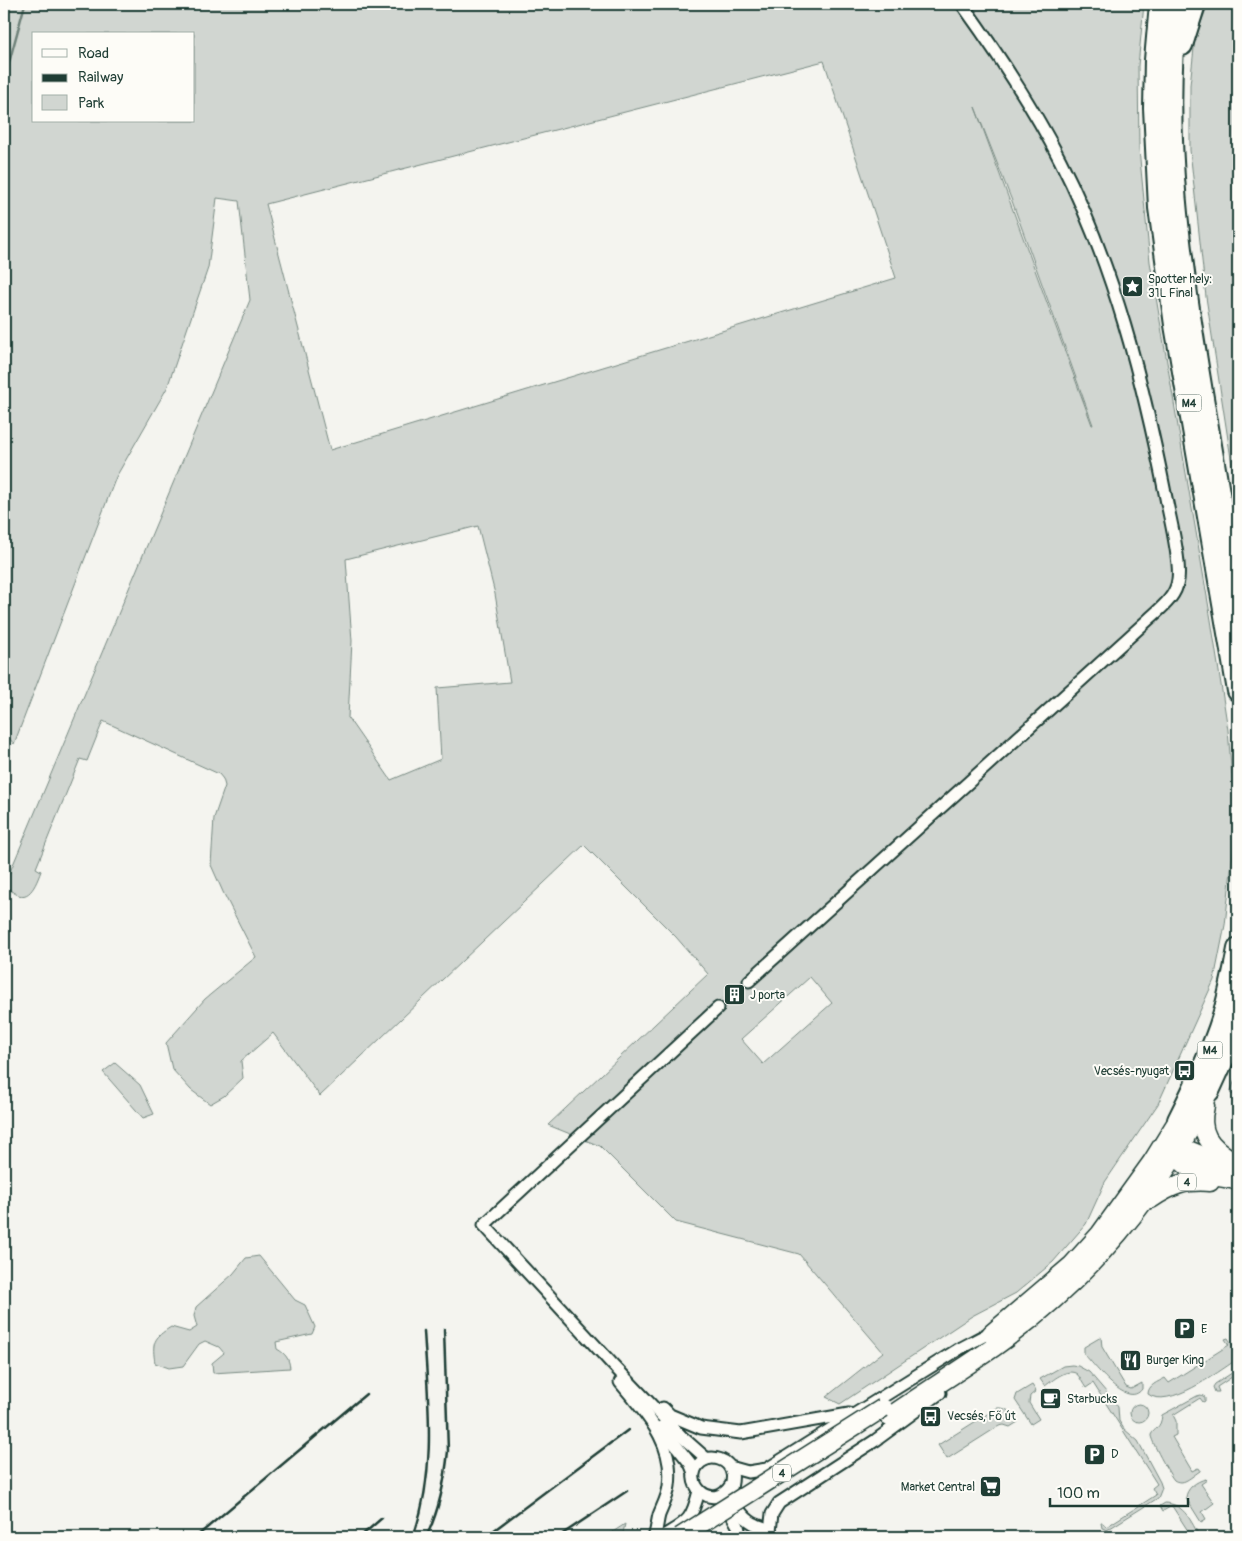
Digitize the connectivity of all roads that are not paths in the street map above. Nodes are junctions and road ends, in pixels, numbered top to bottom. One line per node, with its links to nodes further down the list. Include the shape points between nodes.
1 (962, 4): 9 (street, via 1006,67 1060,161 1102,259 1133,351 1152,429 1175,549 1178,582 1174,593 1149,619)
2 (1160, 4): 7 (highway, M4, via 1154,108 1161,226)
3 (1177, 4): 5 (highway, M4)
4 (1195, 4): 5 (highway)
5 (1172, 75): 6 (highway, M4, via 1174,168 1183,266)
6 (1238, 606)
7 (1238, 691)
8 (1238, 949): 13 (highway, M4, via 1220,1027)
9 (749, 981)
10 (718, 1008): 21 (street, via 484,1225)
11 (1238, 1017): 12 (highway, M4)
12 (1209, 1091): 14 (main road); 15 (main road, via 1203,1124 1207,1138 1213,1147)
13 (1178, 1120): 14 (main road); 16 (main road)
14 (1177, 1149): 15 (main road, 4, via 1214,1161); 16 (main road, 4, via 1163,1151); 17 (main road, via 1186,1165 1194,1171); 18 (main road)
15 (1236, 1161)
16 (1152, 1162): 19 (main road, 4, via 1100,1234 1072,1265)
17 (1238, 1180): 18 (main road, 4, via 1182,1182)
18 (1143, 1204): 20 (main road, 4, via 1084,1271)
19 (1001, 1327): 22 (main road, 4); 23 (street, via 959,1349)
20 (994, 1347): 22 (main road, 4); 31 (street, via 956,1381 876,1440 779,1503 772,1514)
21 (614, 1366): 23 (street, via 627,1373 670,1415 701,1428 741,1433); 24 (street); 26 (street); 33 (street, via 618,1380 656,1426 666,1448 669,1486)
22 (886, 1412): 35 (main road, 4, bridge); 36 (main road, 4)
23 (856, 1413): 25 (street, via 767,1469 748,1472)
24 (707, 1459): 25 (street, via 720,1459); 26 (street)
25 (730, 1467): 27 (street)
26 (694, 1472): 28 (street)
27 (731, 1485): 29 (street); 30 (street, via 730,1496 738,1509)
28 (699, 1491): 29 (street); 34 (street, via 689,1518)
29 (717, 1496): 32 (street, via 732,1513)
30 (757, 1525): 31 (street); 32 (street, via 747,1527)
31 (772, 1534)
32 (740, 1536)
33 (654, 1537)
34 (662, 1537)
35 (680, 1537)
36 (700, 1537)

